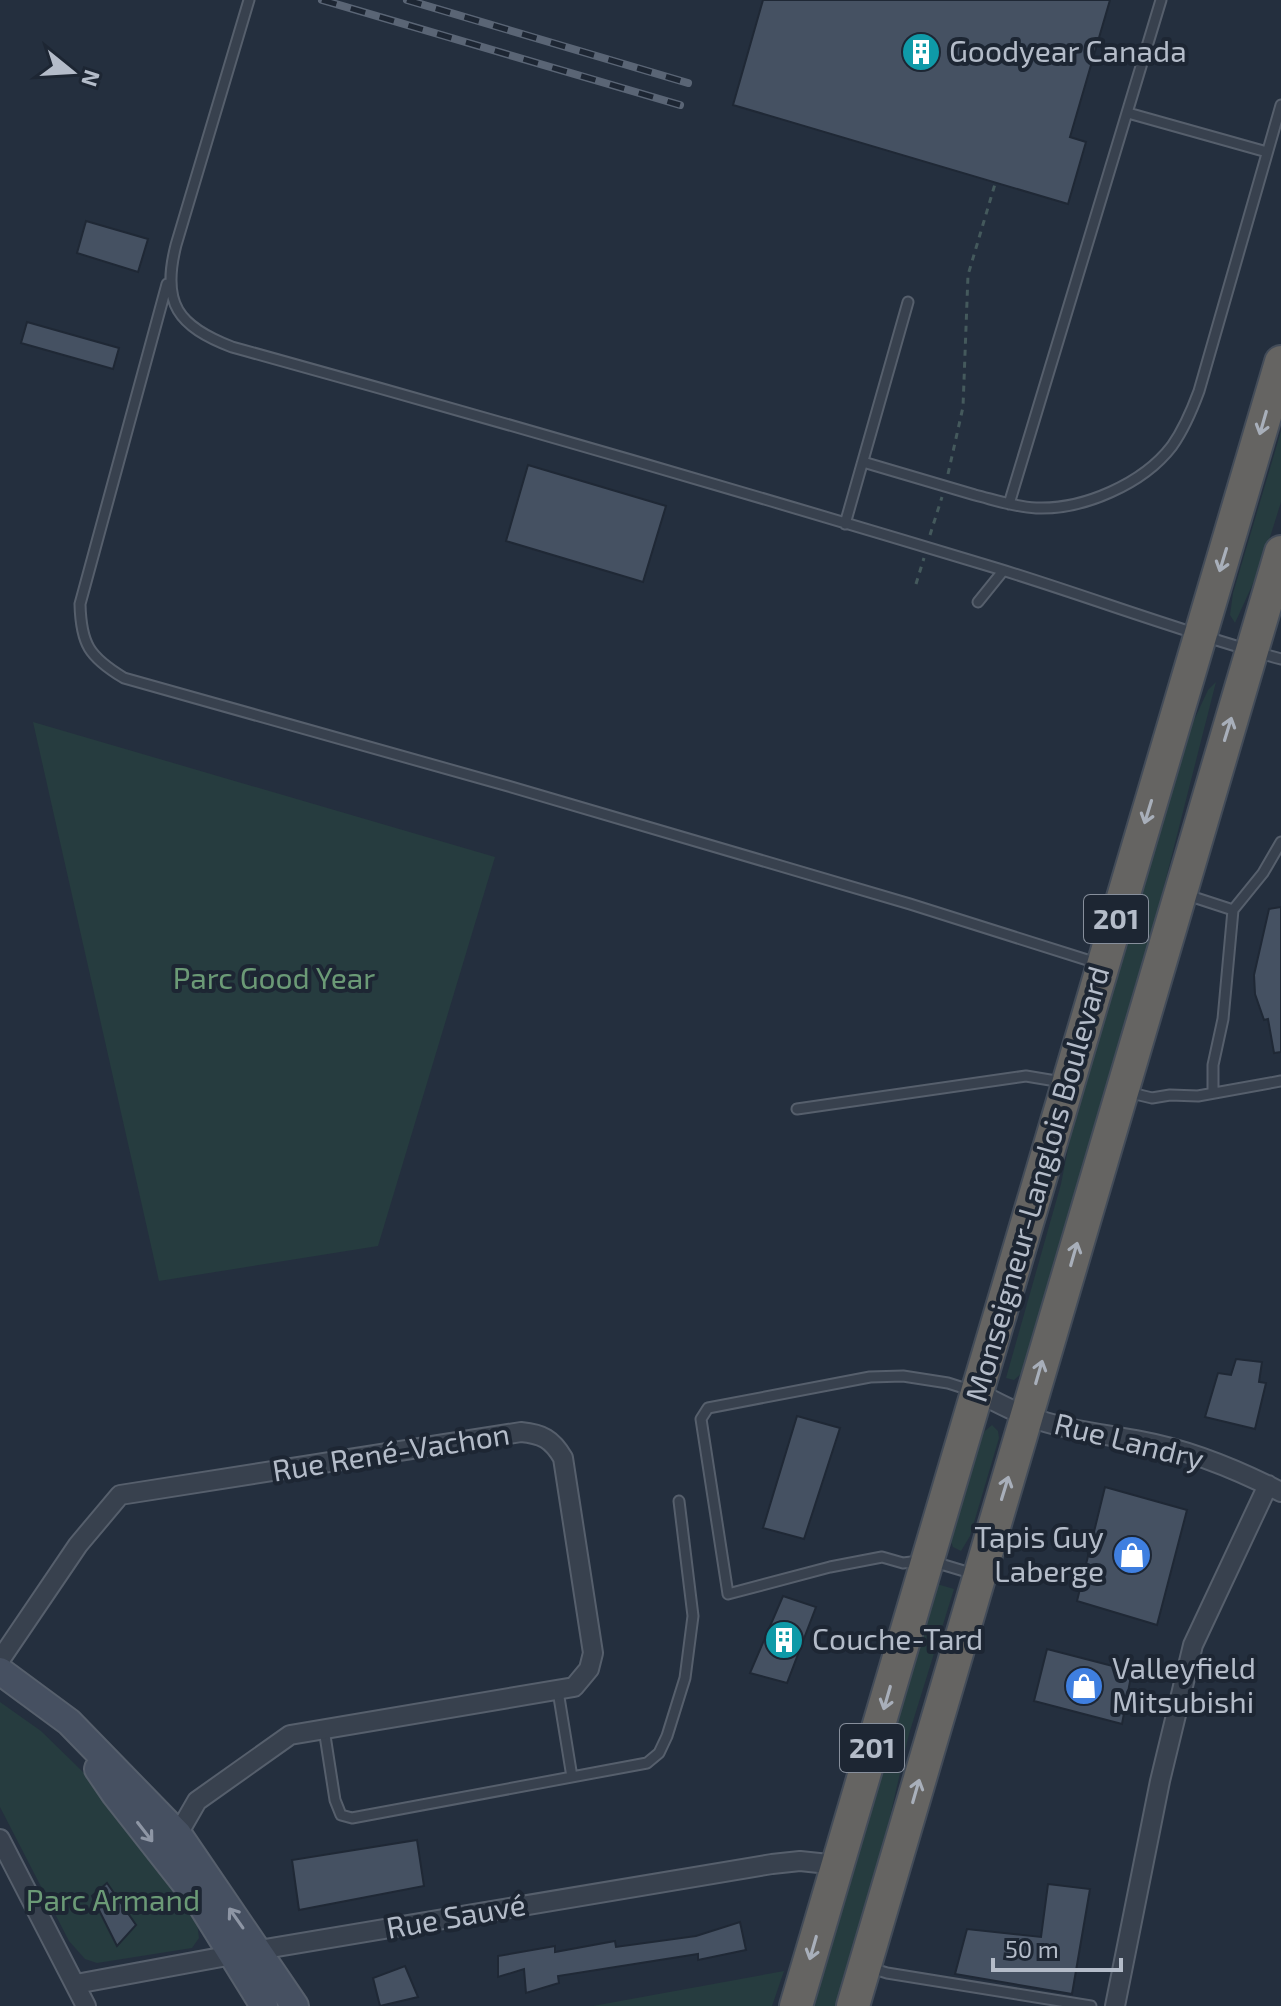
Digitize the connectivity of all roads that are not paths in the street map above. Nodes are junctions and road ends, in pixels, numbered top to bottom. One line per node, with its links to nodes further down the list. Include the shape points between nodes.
1 (249, 0): 6 (lane)
2 (1161, 0): 4 (lane)
3 (1281, 105): 5 (lane)
4 (1128, 113): 5 (lane); 10 (lane)
5 (1267, 152): 10 (lane, via 1199,391 1171,448 1135,478 1097,497 1056,507)
6 (169, 279): 11 (lane, via 181,317 201,334 232,347); 20 (lane, via 80,604 81,631 103,665 124,678 508,786)
7 (908, 302): 9 (lane)
8 (1281, 362): 15 (highway, Monseigneur-Langlois Boulevard / 201, one-way to 15)
9 (863, 462): 10 (lane); 11 (lane)
10 (1009, 504)
11 (845, 524): 13 (lane)
12 (1281, 552): 16 (highway, Monseigneur-Langlois Boulevard / 201)
13 (1003, 571): 14 (lane); 15 (lane)
14 (978, 602)
15 (1200, 636): 16 (lane); 20 (highway, Monseigneur-Langlois Boulevard / 201, one-way to 20)
16 (1266, 655): 18 (highway, Monseigneur-Langlois Boulevard / 201, one-way to 16)
17 (1281, 842): 19 (lane)
18 (1180, 892): 19 (lane); 23 (highway, Monseigneur-Langlois Boulevard / 201)
19 (1233, 910): 24 (lane)
20 (1103, 965): 22 (highway, Monseigneur-Langlois Boulevard / 201)
21 (1281, 1081): 24 (lane)
22 (1067, 1084): 25 (lane, via 1014,1077); 26 (highway, Monseigneur-Langlois Boulevard / 201)
23 (1121, 1091): 24 (lane, via 1152,1098); 27 (highway, Monseigneur-Langlois Boulevard / 201, one-way to 23)
24 (1213, 1093)
25 (797, 1109)
26 (976, 1392): 27 (street, Rue Landry); 30 (highway, Monseigneur-Langlois Boulevard / 201); 30 (lane, via 903,1376 870,1377 708,1408 701,1419 728,1594 882,1557 903,1563)
27 (1026, 1416): 28 (street, Rue Landry, via 1182,1453); 31 (highway, Monseigneur-Langlois Boulevard / 201, one-way to 27)
28 (1274, 1489): 52 (street, via 1193,1645)
29 (679, 1501): 37 (lane, via 693,1616 685,1678 667,1736 647,1763)
30 (927, 1560): 31 (lane); 42 (highway, Monseigneur-Langlois Boulevard / 201, one-way to 42)
31 (979, 1575): 44 (highway, Monseigneur-Langlois Boulevard / 201, one-way to 31)
32 (0, 1660): 34 (street, Rue René-Vachon, via 78,1545 120,1495 521,1432 541,1434 563,1458 593,1653 589,1669 574,1687)
33 (0, 1671): 35 (main road)
34 (558, 1691): 36 (street, Rue René-Vachon); 37 (lane)
35 (69, 1722): 39 (main road); 43 (main road, one-way to 43, via 115,1794)
36 (324, 1729): 37 (lane, via 335,1800 341,1815 352,1818); 38 (street, Rue René-Vachon, via 290,1735)
37 (572, 1777)
38 (197, 1801): 39 (street); 40 (street, Rue René-Vachon)
39 (154, 1810): 40 (main road)
40 (178, 1834): 43 (main road, one-way to 40)
41 (0, 1839): 45 (street)
42 (838, 1865): 43 (street, Rue Sauvé, via 772,1864); 49 (highway, Monseigneur-Langlois Boulevard / 201, one-way to 49)
43 (246, 1952): 45 (street, Rue Sauvé); 47 (main road); 48 (main road)
44 (864, 1966): 50 (highway, Monseigneur-Langlois Boulevard / 201); 51 (lane)
45 (76, 1984): 46 (street)
46 (86, 2006)
47 (264, 2006)
48 (295, 2006)
49 (796, 2006)
50 (853, 2006)
51 (1091, 2006)
52 (1115, 2006)

